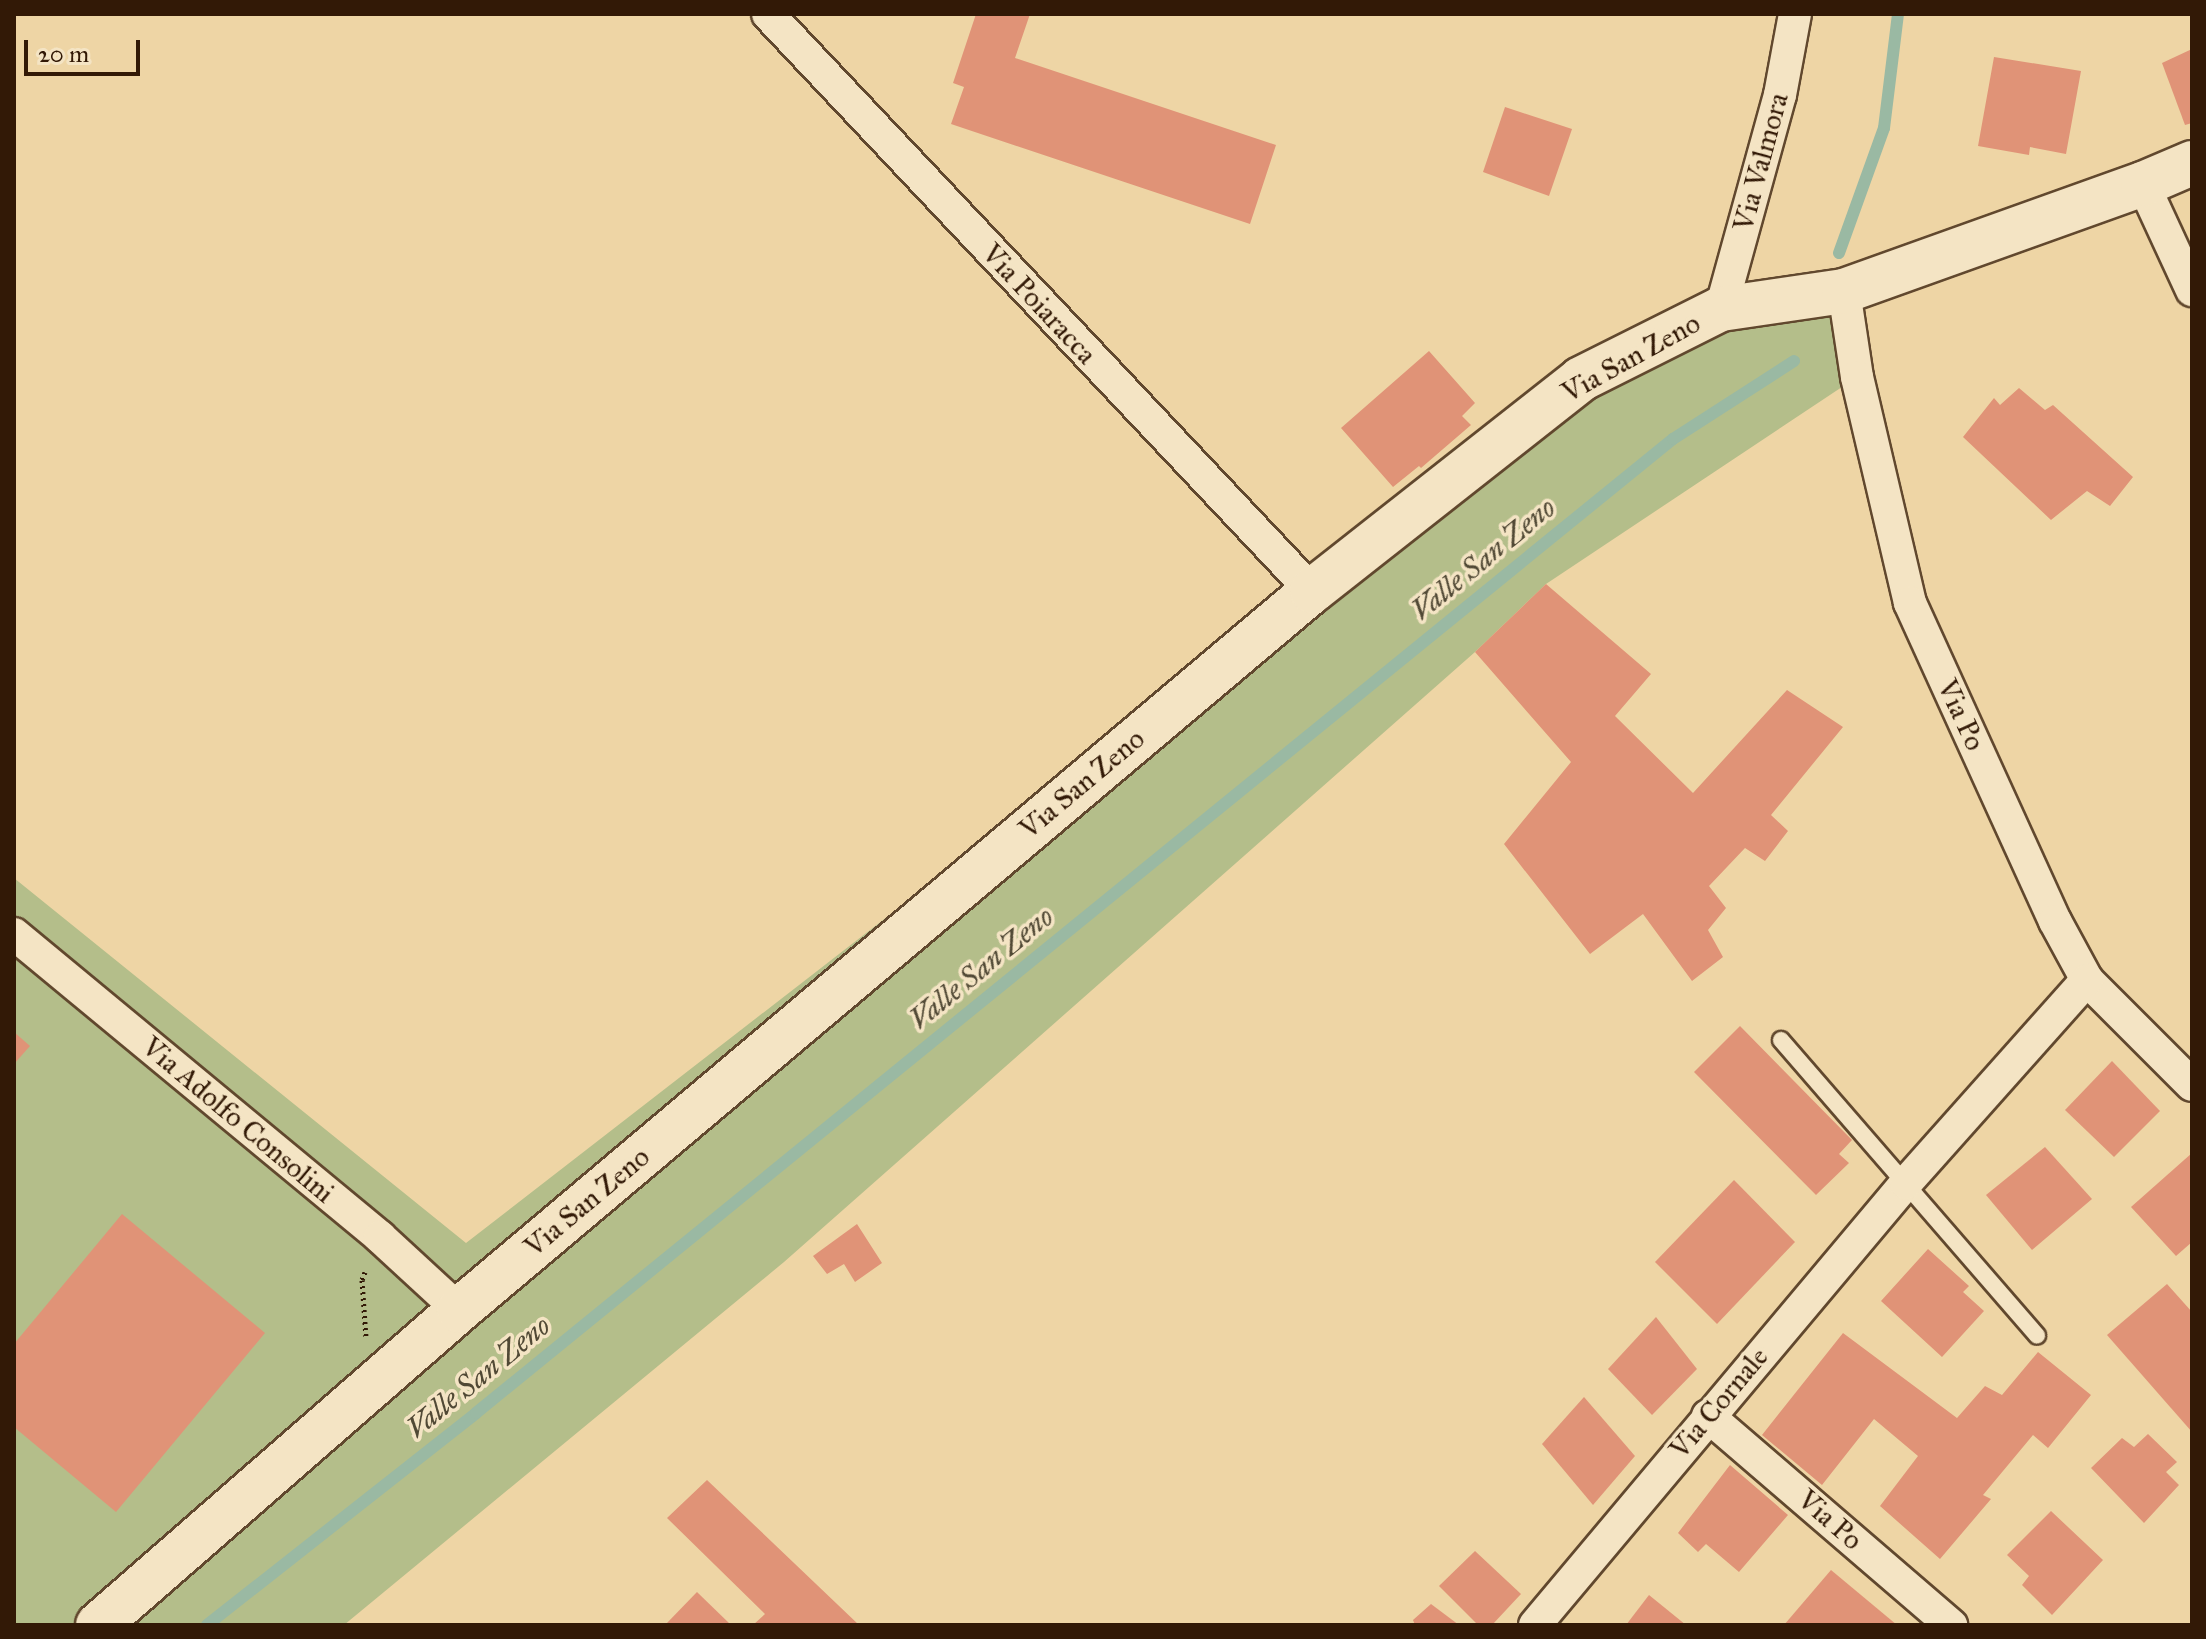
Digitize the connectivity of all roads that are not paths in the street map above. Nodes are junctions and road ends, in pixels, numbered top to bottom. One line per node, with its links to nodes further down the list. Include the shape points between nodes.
1 (768, 14): 8 (street, Via Poiaracca)
2 (1795, 14): 7 (street, Via Valmora, via 1780,95)
3 (2192, 163): 4 (street, Via San Zeno)
4 (2143, 184): 5 (street); 6 (street, Via San Zeno)
5 (2192, 290)
6 (1844, 291): 7 (street, Via San Zeno); 10 (street, Via Po, via 1857,377 1910,603)
7 (1721, 309): 8 (street, Via San Zeno, via 1581,379)
8 (1312, 591): 14 (street, Via San Zeno)
9 (14, 934): 14 (street, Via Adolfo Consolini, via 380,1237)
10 (2087, 980): 12 (street, Via Po); 13 (street, Via Cornale)
11 (1781, 1040): 13 (lane)
12 (2192, 1085)
13 (1906, 1183): 15 (lane); 16 (street, Via Cornale)
14 (459, 1310): 17 (street, Via San Zeno)
15 (2037, 1336)
16 (1708, 1416): 18 (street, Via Cornale); 19 (street, Via Po)
17 (98, 1625)
18 (1535, 1625)
19 (1951, 1625)

